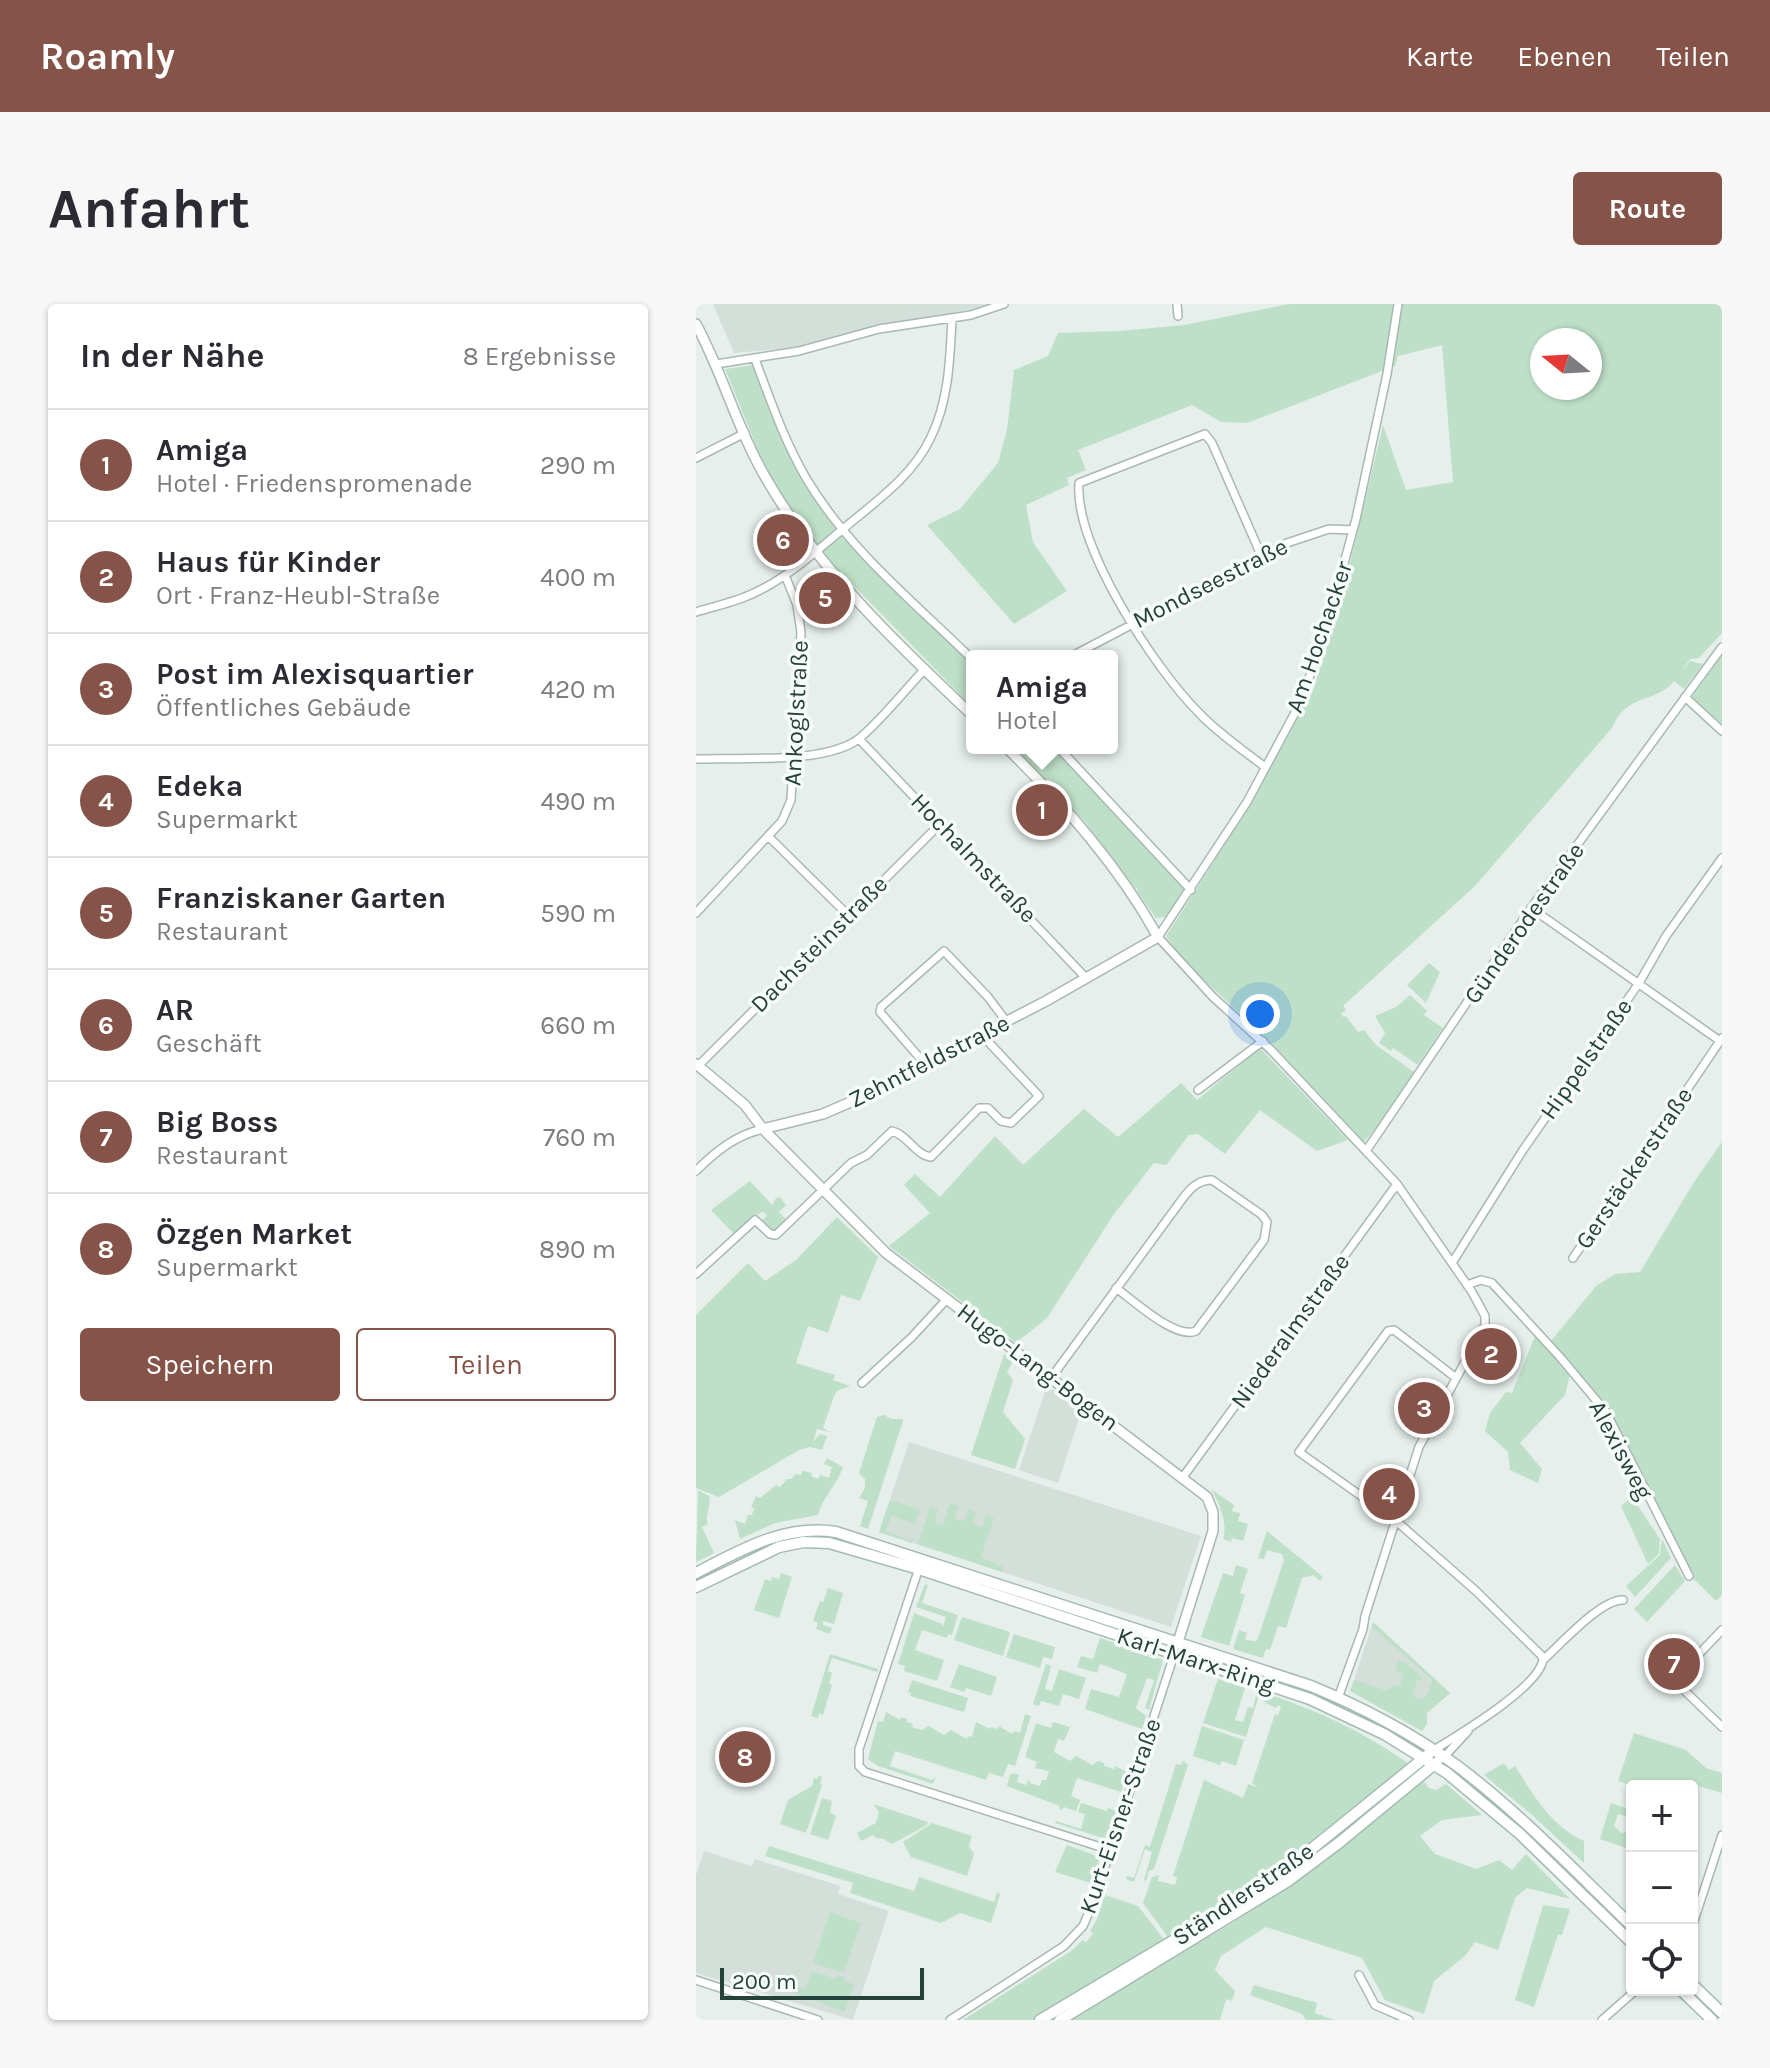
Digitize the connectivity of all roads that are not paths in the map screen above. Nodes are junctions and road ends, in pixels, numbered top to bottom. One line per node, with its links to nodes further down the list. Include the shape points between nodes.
1 (1004, 304): 5 (street)
2 (1177, 304): 4 (street)
3 (1398, 304): 12 (street, Am Hochacker)
4 (1178, 316)
5 (952, 318): 7 (street, via 879,329); 11 (street, via 946,386 927,445 900,480)
6 (696, 324): 8 (street)
7 (755, 359): 8 (street); 11 (street, via 784,437)
8 (716, 364): 9 (street)
9 (745, 433): 10 (street); 13 (street, via 765,477)
10 (696, 458)
11 (842, 529): 13 (street); 20 (street)
12 (1353, 530): 14 (street, Mondseestraße, via 1329,529); 30 (street, Am Hochacker, via 1310,675)
13 (815, 552): 15 (street); 21 (street)
14 (1261, 555): 17 (street, Mondseestraße); 17 (street, via 1205,434 1079,483 1086,527)
15 (785, 575): 16 (street, via 755,593); 28 (street, Ankoglstraße, via 801,632)
16 (696, 612)
17 (1132, 623): 19 (street, Mondseestraße); 30 (street, via 1198,713)
18 (1722, 647): 22 (street, Günderodestraße)
19 (1083, 650)
20 (966, 653)
21 (925, 669): 23 (street); 25 (street)
22 (1685, 697): 24 (street); 35 (street, Günderodestraße)
23 (966, 709)
24 (1722, 731)
25 (859, 739): 28 (street, via 829,752); 31 (street, Hochalmstraße)
26 (1013, 754): 38 (street, via 1110,861)
27 (1065, 754): 34 (street)
28 (795, 757): 29 (street); 32 (street, Ankoglstraße, via 791,800)
29 (696, 759)
30 (1265, 767): 34 (street, Am Hochacker)
31 (941, 823): 37 (street, Dachsteinstraße); 39 (street, Hochalmstraße)
32 (769, 837): 36 (street, Ankoglstraße); 37 (street)
33 (1722, 858): 40 (street, Hippelstraße)
34 (1191, 890): 38 (street, Am Hochacker)
35 (1531, 908): 40 (street); 49 (street, Günderodestraße)
36 (696, 913)
37 (848, 915): 46 (street, Dachsteinstraße)
38 (1158, 937): 39 (street, Zehntfeldstraße); 44 (street)
39 (1086, 978): 41 (street, Zehntfeldstraße)
40 (1639, 983): 43 (street); 54 (street, Hippelstraße)
41 (1006, 1021): 42 (street, Zehntfeldstraße); 45 (street, via 944,951 880,1012)
42 (981, 1034): 45 (street, Zehntfeldstraße); 52 (street, via 1039,1096 1035,1100 1008,1124 988,1108 979,1108 931,1157 892,1131)
43 (1721, 1039): 53 (street, Gerstäckerstraße)
44 (1263, 1041): 47 (street); 49 (street)
45 (925, 1064): 48 (street, Zehntfeldstraße, via 831,1111)
46 (697, 1065): 48 (street, Hugo-Lang-Bogen, via 745,1105)
47 (1198, 1090)
48 (763, 1129): 50 (street, Zehntfeldstraße, via 725,1146); 52 (street, Hugo-Lang-Bogen)
49 (1366, 1151): 51 (street)
50 (696, 1171)
51 (1397, 1184): 54 (street); 62 (street, Niederalmstraße)
52 (824, 1191): 55 (street, via 776,1235 755,1220); 58 (street, Hugo-Lang-Bogen, via 886,1253)
53 (1573, 1258)
54 (1452, 1263): 56 (street)
55 (696, 1274)
56 (1467, 1285): 60 (street, via 1485,1320); 66 (street, Alexisweg, via 1492,1283 1591,1393 1613,1423)
57 (1116, 1288): 57 (street, via 1200,1181 1218,1183 1267,1222 1264,1240 1196,1331 1175,1330); 59 (street)
58 (947, 1299): 59 (street, Hugo-Lang-Bogen); 61 (street)
59 (1051, 1378): 62 (street, Hugo-Lang-Bogen)
60 (1456, 1378): 63 (street, via 1419,1447); 63 (street, via 1391,1330 1299,1452)
61 (862, 1383)
62 (1183, 1477): 70 (street, Hugo-Lang-Bogen, via 1207,1497 1214,1518)
63 (1395, 1520): 71 (street, via 1476,1591); 74 (street)
64 (920, 1564): 65 (main road, Karl-Marx-Ring, via 836,1532 805,1530 758,1542); 67 (main road, Karl-Marx-Ring, via 804,1542 762,1553); 70 (main road, Karl-Marx-Ring); 81 (street, via 859,1749 859,1766)
65 (696, 1573)
66 (1689, 1576)
67 (696, 1587)
68 (1623, 1600): 71 (street, via 1603,1606)
69 (1722, 1630): 73 (street)
70 (1176, 1648): 74 (main road, Karl-Marx-Ring, via 1291,1679); 79 (main road, Karl-Marx-Ring, via 1321,1704); 81 (street, Kurt-Eisner-Straße)
71 (1543, 1660): 75 (street, via 1541,1669 1506,1702)
72 (1653, 1660): 73 (street)
73 (1674, 1680): 76 (street)
74 (1338, 1698): 77 (main road, Karl-Marx-Ring)
75 (1471, 1726): 77 (street); 78 (street)
76 (1722, 1727)
77 (1434, 1750): 78 (main road, Karl-Marx-Ring); 79 (main road, Ständlerstraße)
78 (1444, 1757): 79 (main road, Ständlerstraße); 82 (main road, Karl-Marx-Ring, via 1516,1814)
79 (1429, 1762): 84 (main road, Karl-Marx-Ring, via 1489,1806); 93 (main road, Ständlerstraße, via 1248,1896); 94 (main road, Ständlerstraße, via 1288,1881)
80 (1722, 1835): 83 (street)
81 (1110, 1850): 92 (street, Kurt-Eisner-Straße, via 1088,1917 1077,1934)
82 (1630, 1924)
83 (1693, 1924)
84 (1626, 1937)
85 (1359, 1975): 95 (street, via 1375,2005)
86 (696, 1980): 91 (street)
87 (1698, 1990): 90 (main road)
88 (1629, 1996): 96 (street)
89 (1687, 1996): 97 (main road)
90 (1722, 2013)
91 (818, 2020)
92 (950, 2020)
93 (1040, 2020)
94 (1060, 2020)
95 (1409, 2020)
96 (1602, 2020)
97 (1712, 2020)

